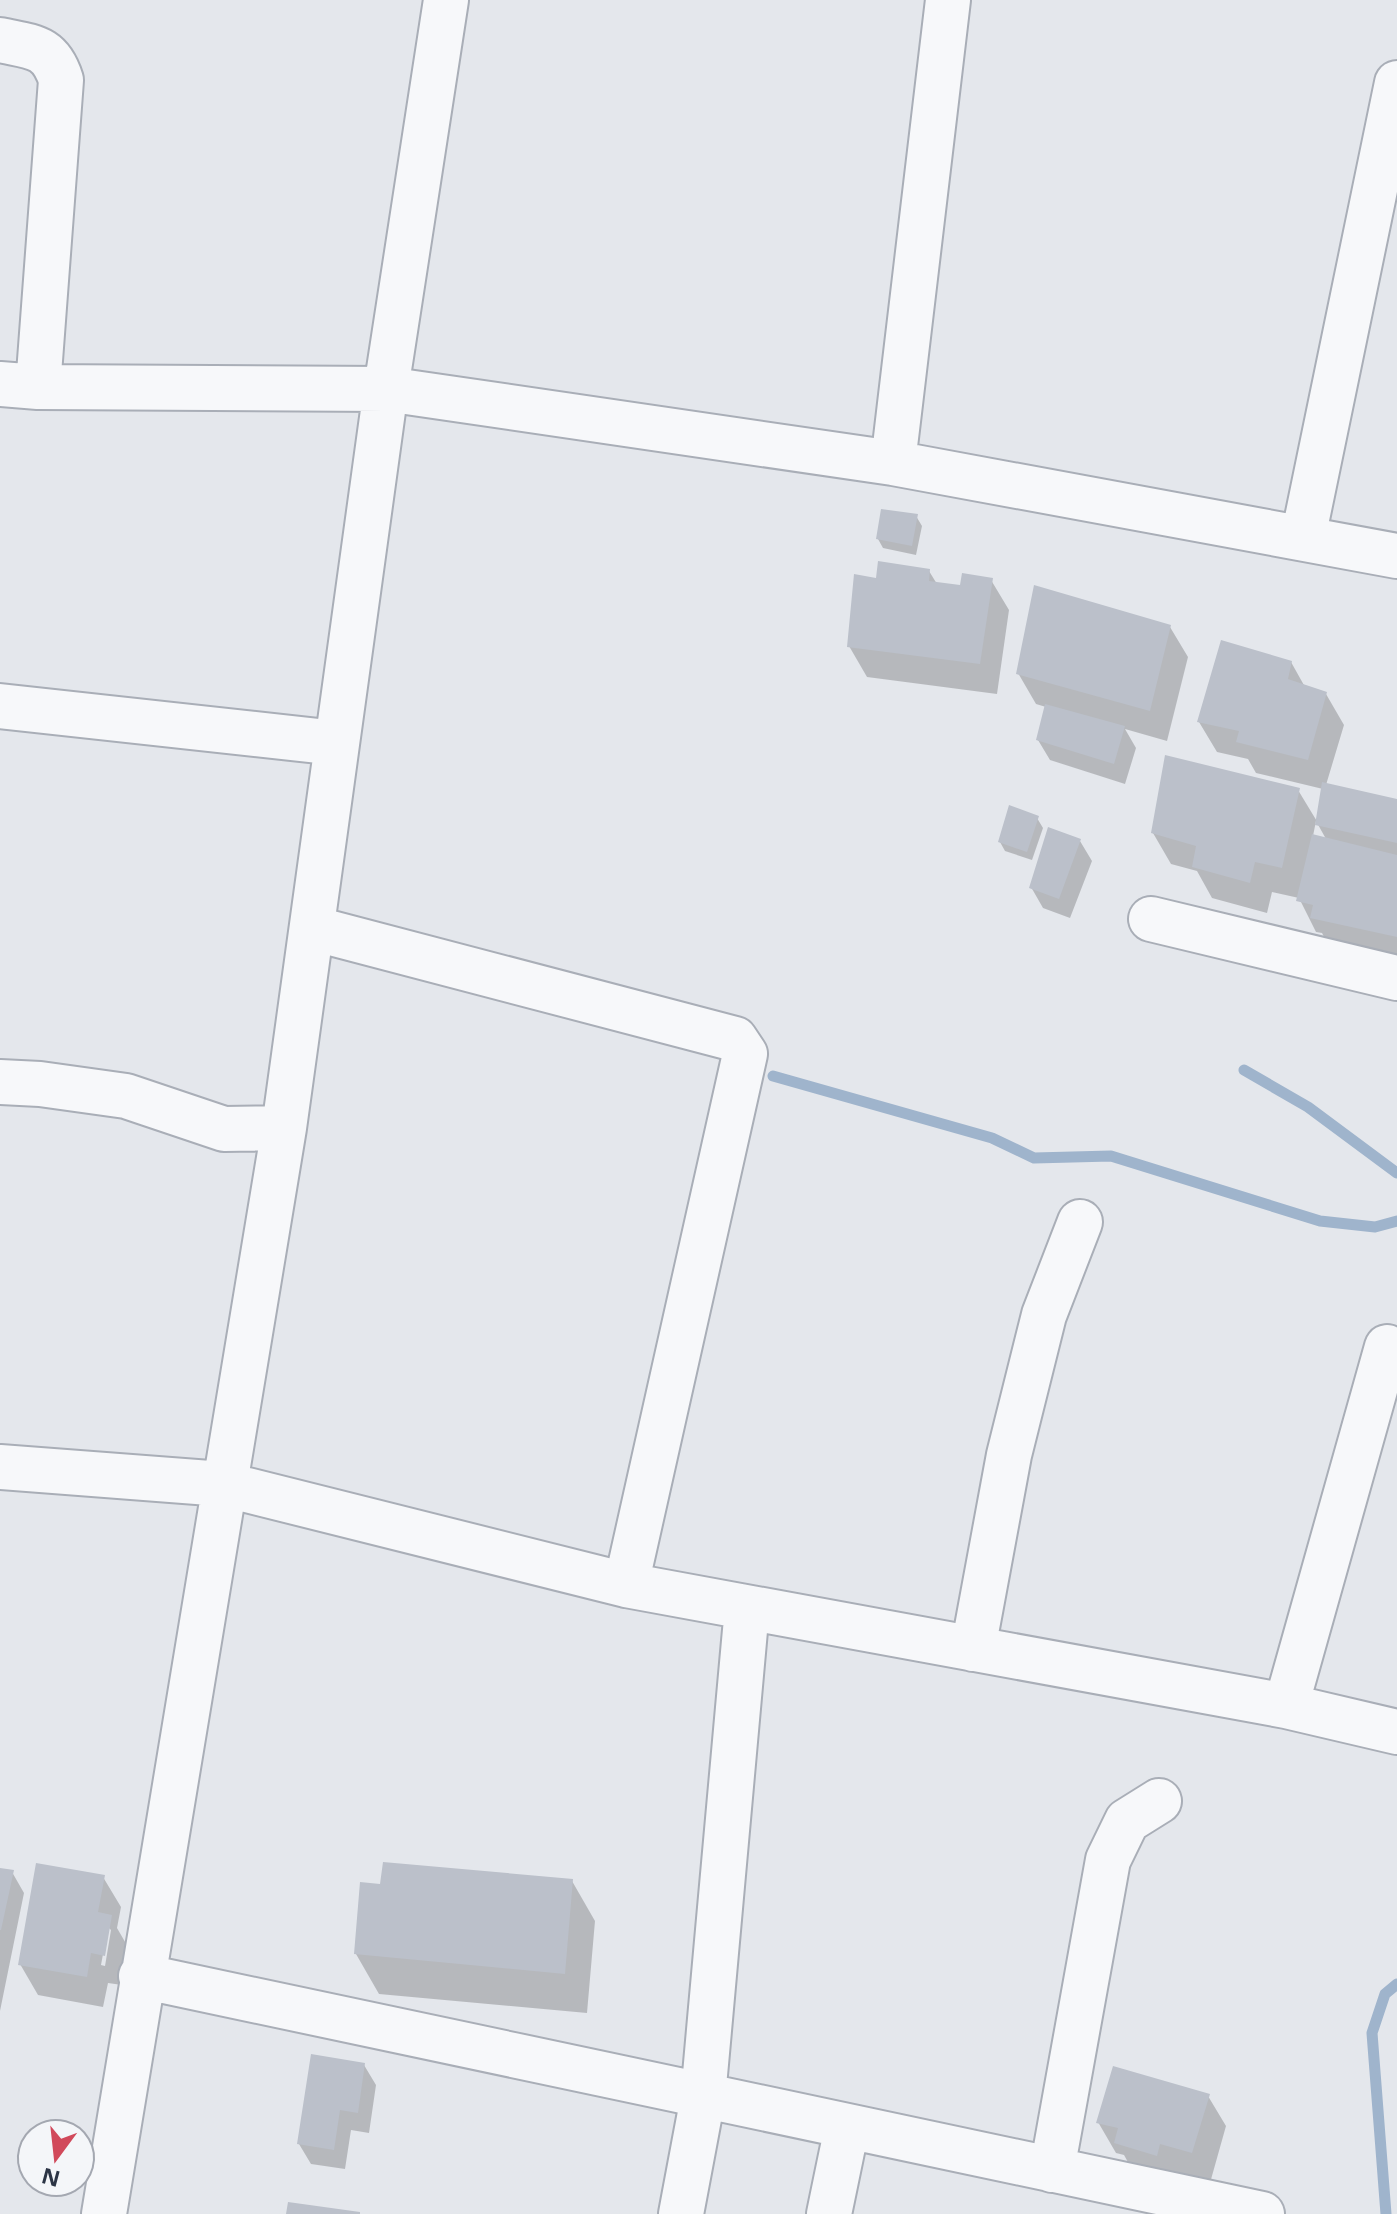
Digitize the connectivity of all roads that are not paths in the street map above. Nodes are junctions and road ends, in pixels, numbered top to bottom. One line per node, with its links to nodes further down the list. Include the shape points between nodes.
1 (446, 0): 6 (street)
2 (948, 0): 7 (street)
3 (0, 40): 5 (street, via 44,52 55,61 61,80)
4 (1397, 83): 8 (street)
5 (19, 385): 6 (street)
6 (386, 389): 7 (street); 11 (street)
7 (893, 463): 8 (street)
8 (1303, 538): 9 (street)
9 (1397, 556)
10 (0, 706): 11 (street)
11 (337, 743): 13 (street)
12 (1151, 919): 14 (street)
13 (312, 928): 16 (street); 21 (street, via 735,1039 743,1047)
14 (1397, 978)
15 (0, 1082): 16 (street, via 126,1096 224,1129)
16 (284, 1128): 20 (street)
17 (1080, 1222): 23 (street, via 1044,1315)
18 (1387, 1347): 24 (street)
19 (0, 1467): 20 (street)
20 (223, 1484): 21 (street); 27 (street)
21 (626, 1585): 22 (street)
22 (747, 1608): 23 (street); 28 (street)
23 (973, 1649): 24 (street)
24 (1286, 1706): 25 (street)
25 (1397, 1732)
26 (1159, 1801): 30 (street, via 1127,1821 1108,1860)
27 (141, 1976): 28 (street); 32 (street)
28 (703, 2097): 29 (street); 33 (street)
29 (847, 2127): 30 (street); 34 (street)
30 (1052, 2170): 31 (street)
31 (1152, 2203): 35 (street)
32 (104, 2214)
33 (681, 2214)
34 (829, 2214)
35 (1262, 2214)

